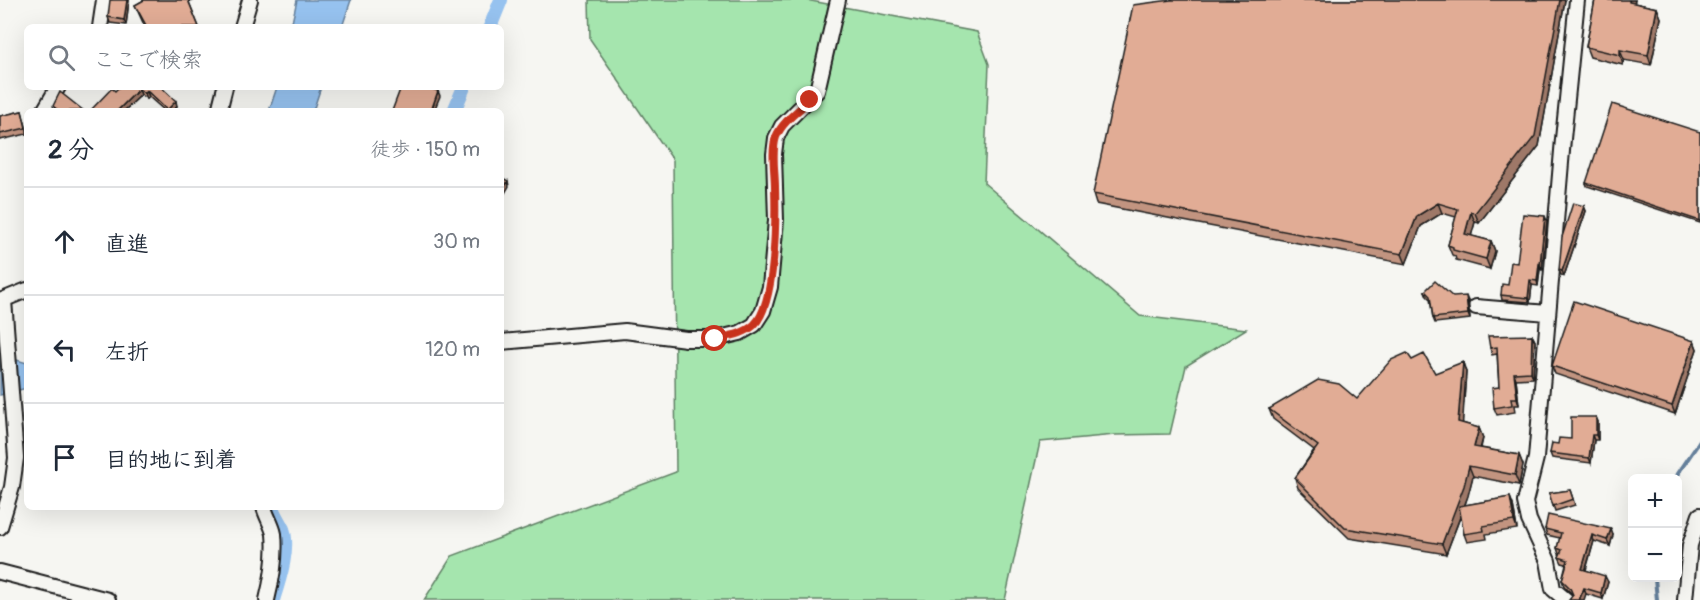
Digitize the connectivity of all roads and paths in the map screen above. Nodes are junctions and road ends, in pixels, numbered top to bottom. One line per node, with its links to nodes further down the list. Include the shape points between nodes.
1 (104, 0): 5 (street)
2 (250, 0): 6 (street)
3 (838, 0): 15 (street, via 817,91 782,126 776,138 776,220 770,287 754,325 741,333 715,339 625,331)
4 (1577, 0): 14 (street)
5 (100, 24)
6 (243, 24)
7 (56, 90): 9 (street)
8 (224, 90): 10 (street)
9 (46, 108)
10 (220, 108)
11 (24, 290): 12 (street)
12 (3, 303): 18 (street, via 15,448 12,487)
13 (1476, 306): 14 (street)
14 (1548, 313): 23 (street, via 1536,458 1525,502 1548,561 1553,589)
15 (504, 342)
16 (265, 510): 22 (street, via 274,533)
17 (1700, 515): 19 (street)
18 (0, 527)
19 (1695, 545): 24 (street)
20 (0, 572): 21 (street)
21 (107, 600)
22 (267, 600)
23 (1566, 600)
24 (1685, 600)

